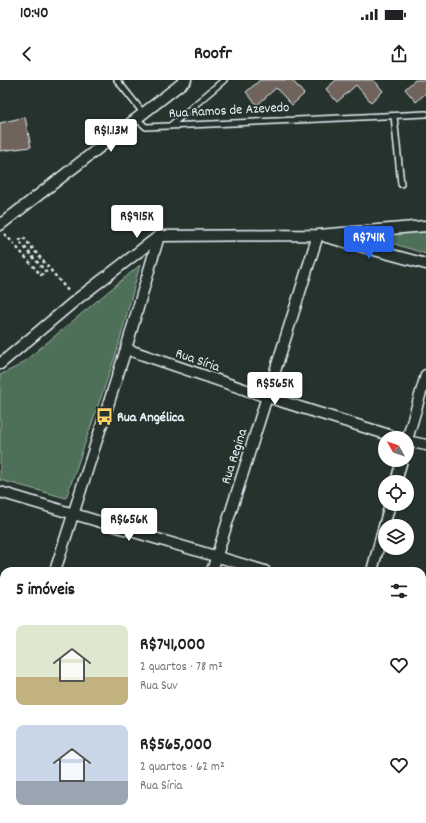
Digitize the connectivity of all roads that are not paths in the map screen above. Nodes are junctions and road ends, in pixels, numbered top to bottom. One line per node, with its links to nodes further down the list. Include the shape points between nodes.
1 (118, 80): 5 (lane)
2 (186, 80): 5 (street)
3 (224, 80): 7 (lane)
4 (426, 114): 6 (lane, Rua Ramos de Azevedo)
5 (140, 116): 7 (lane, Rua Ramos de Azevedo, via 146,127); 10 (street)
6 (394, 116): 7 (lane, Rua Ramos de Azevedo); 8 (lane)
7 (170, 126)
8 (401, 184)
9 (426, 226): 11 (street)
10 (2, 228)
11 (318, 235): 12 (street); 13 (street); 17 (street, Rua Regina)
12 (160, 236): 14 (street); 15 (street, via 76,300)
13 (426, 264)
14 (126, 349): 17 (street, Rua Síria); 24 (street)
15 (0, 364)
16 (426, 376): 18 (street)
17 (266, 397): 19 (street, Rua Síria); 25 (street, Rua Regina)
18 (410, 431)
19 (378, 432)
20 (414, 442): 21 (street)
21 (426, 445)
22 (0, 492): 24 (street)
23 (388, 511): 29 (street)
24 (72, 513): 25 (street); 26 (street)
25 (216, 557): 27 (street, Rua Regina); 28 (street)
26 (56, 567)
27 (213, 567)
28 (251, 567)
29 (373, 567)

